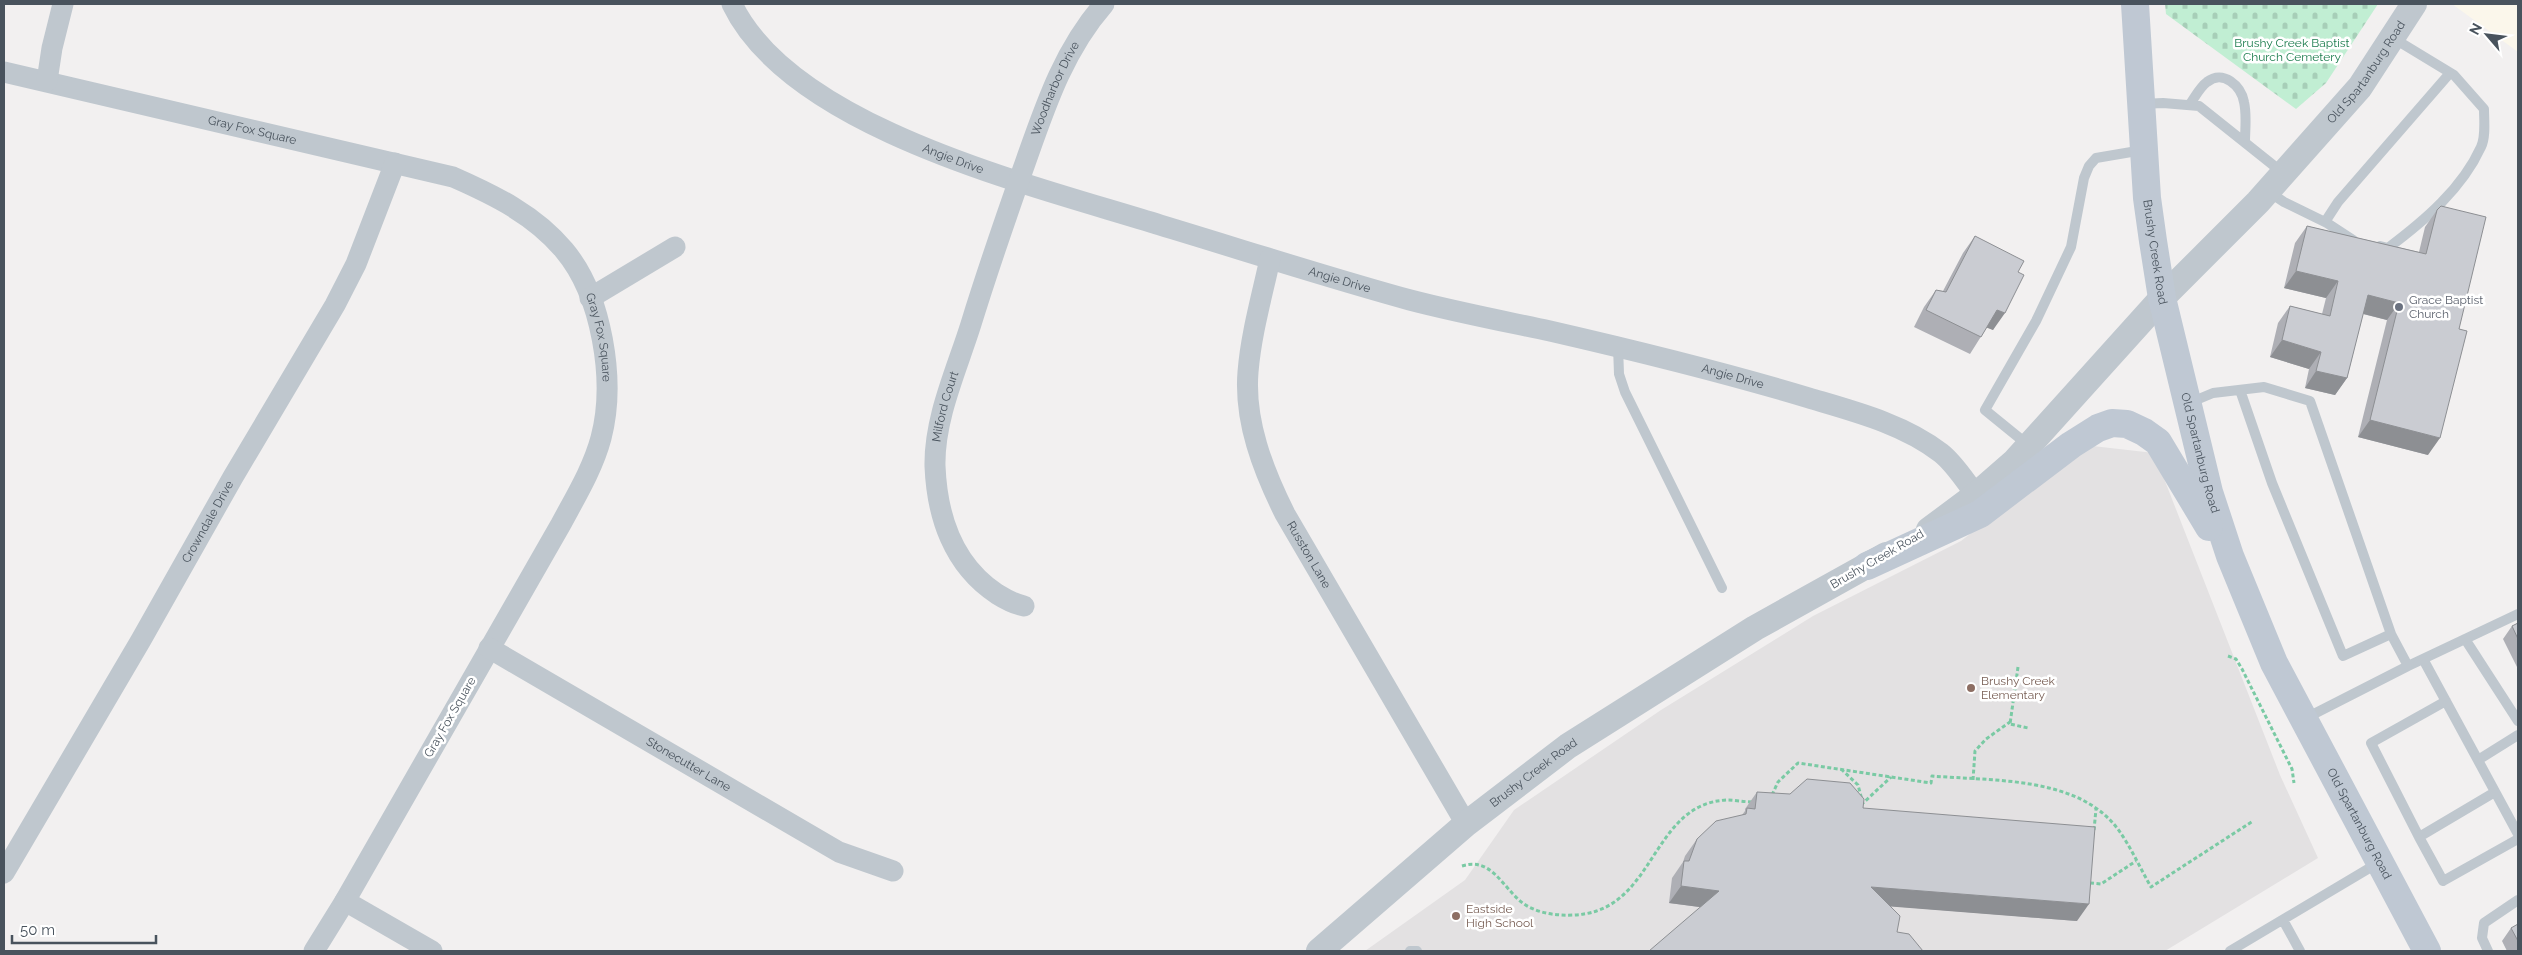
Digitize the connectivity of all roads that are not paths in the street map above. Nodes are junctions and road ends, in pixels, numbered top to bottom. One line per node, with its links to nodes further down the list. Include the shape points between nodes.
1 (63, 4): 9 (street)
2 (732, 4): 15 (street, Angie Drive, via 750,34 765,51 826,98 908,141)
3 (1104, 4): 15 (street, Woodharbor Drive, via 1091,18 1063,64)
4 (2136, 4): 10 (main road, Brushy Creek Road)
5 (2414, 4): 6 (street, Old Spartanburg Road)
6 (2393, 38): 8 (lane); 16 (street, Old Spartanburg Road, via 2360,87)
7 (4, 72): 9 (street, Gray Fox Square)
8 (2450, 73): 17 (lane, via 2338,202); 17 (lane, via 2484,109 2482,146 2457,184 2434,210 2388,248 2351,240)
9 (48, 81): 14 (street, Gray Fox Square)
10 (2141, 104): 11 (lane); 13 (main road, Brushy Creek Road)
11 (2190, 104): 12 (lane, via 2209,113); 12 (lane, via 2212,78 2222,77 2233,82 2244,102)
12 (2245, 142): 16 (lane)
13 (2144, 150): 21 (main road, Brushy Creek Road, via 2147,198); 25 (lane, via 2096,158 2089,166 2071,247 2036,320 1985,410)
14 (395, 163): 20 (street, Gray Fox Square, via 453,177 491,193 517,210 563,249); 49 (street, Crowndale Drive, via 356,264 335,306)
15 (1019, 181): 19 (street, Angie Drive); 30 (street, Milford Court, via 939,424 935,465 942,516 954,548 986,587)
16 (2276, 182): 17 (lane, via 2284,202); 21 (street, Old Spartanburg Road)
17 (2325, 222)
18 (675, 247): 20 (street)
19 (1270, 259): 22 (street, Angie Drive, via 1413,301); 43 (street, Russton Lane, via 1252,337 1248,373 1250,420 1263,465 1285,514)
20 (590, 298): 34 (street, Gray Fox Square, via 606,358 607,402 601,438 588,472 561,524)
21 (2162, 298): 24 (main road, Old Spartanburg Road); 25 (street, Brushy Creek Road)
22 (1618, 346): 26 (street, Angie Drive, via 1743,378 1885,423 1940,453 1958,470); 29 (lane, via 1619,374 1625,392)
23 (2240, 390): 24 (lane, via 2213,393); 32 (lane, via 2264,388 2310,401); 32 (lane, via 2272,483 2343,656)
24 (2188, 403): 28 (main road, Old Spartanburg Road, via 2209,492)
25 (2029, 446): 26 (street, Brushy Creek Road)
26 (1976, 495): 27 (street, Brushy Creek Road, via 1940,523)
27 (1867, 566): 28 (main road, via 1980,514 2071,445 2112,423 2127,424 2158,442); 43 (street, Brushy Creek Road, via 1755,628 1576,741)
28 (2240, 579): 38 (main road, Old Spartanburg Road, via 2274,663)
29 (1722, 588)
30 (1024, 606)
31 (2518, 614): 33 (lane)
32 (2391, 634): 36 (lane)
33 (2465, 639): 35 (lane); 39 (lane)
34 (489, 648): 48 (street, Stonecutter Lane, via 839,852); 51 (street, Gray Fox Square)
35 (2423, 659): 36 (lane); 37 (lane)
36 (2408, 666): 38 (lane)
37 (2446, 701): 41 (lane); 45 (lane, via 2371,743)
38 (2303, 719): 47 (main road, Old Spartanburg Road)
39 (2518, 721)
40 (2518, 735): 41 (lane)
41 (2478, 760): 42 (lane)
42 (2495, 792): 44 (lane); 45 (lane)
43 (1466, 824): 55 (street, Brushy Creek Road)
44 (2518, 834)
45 (2419, 837): 46 (lane, via 2443,881)
46 (2518, 839)
47 (2379, 862): 52 (lane); 60 (main road, Old Spartanburg Road)
48 (893, 871)
49 (4, 873)
50 (2518, 900): 61 (lane, via 2484,923 2482,938)
51 (345, 901): 53 (street, Gray Fox Square); 54 (street)
52 (2283, 920): 58 (lane); 59 (lane)
53 (314, 951)
54 (432, 951)
55 (1319, 951)
56 (1410, 951): 57 (lane)
57 (1417, 951)
58 (2230, 951)
59 (2300, 951)
60 (2426, 951)
61 (2488, 951)

